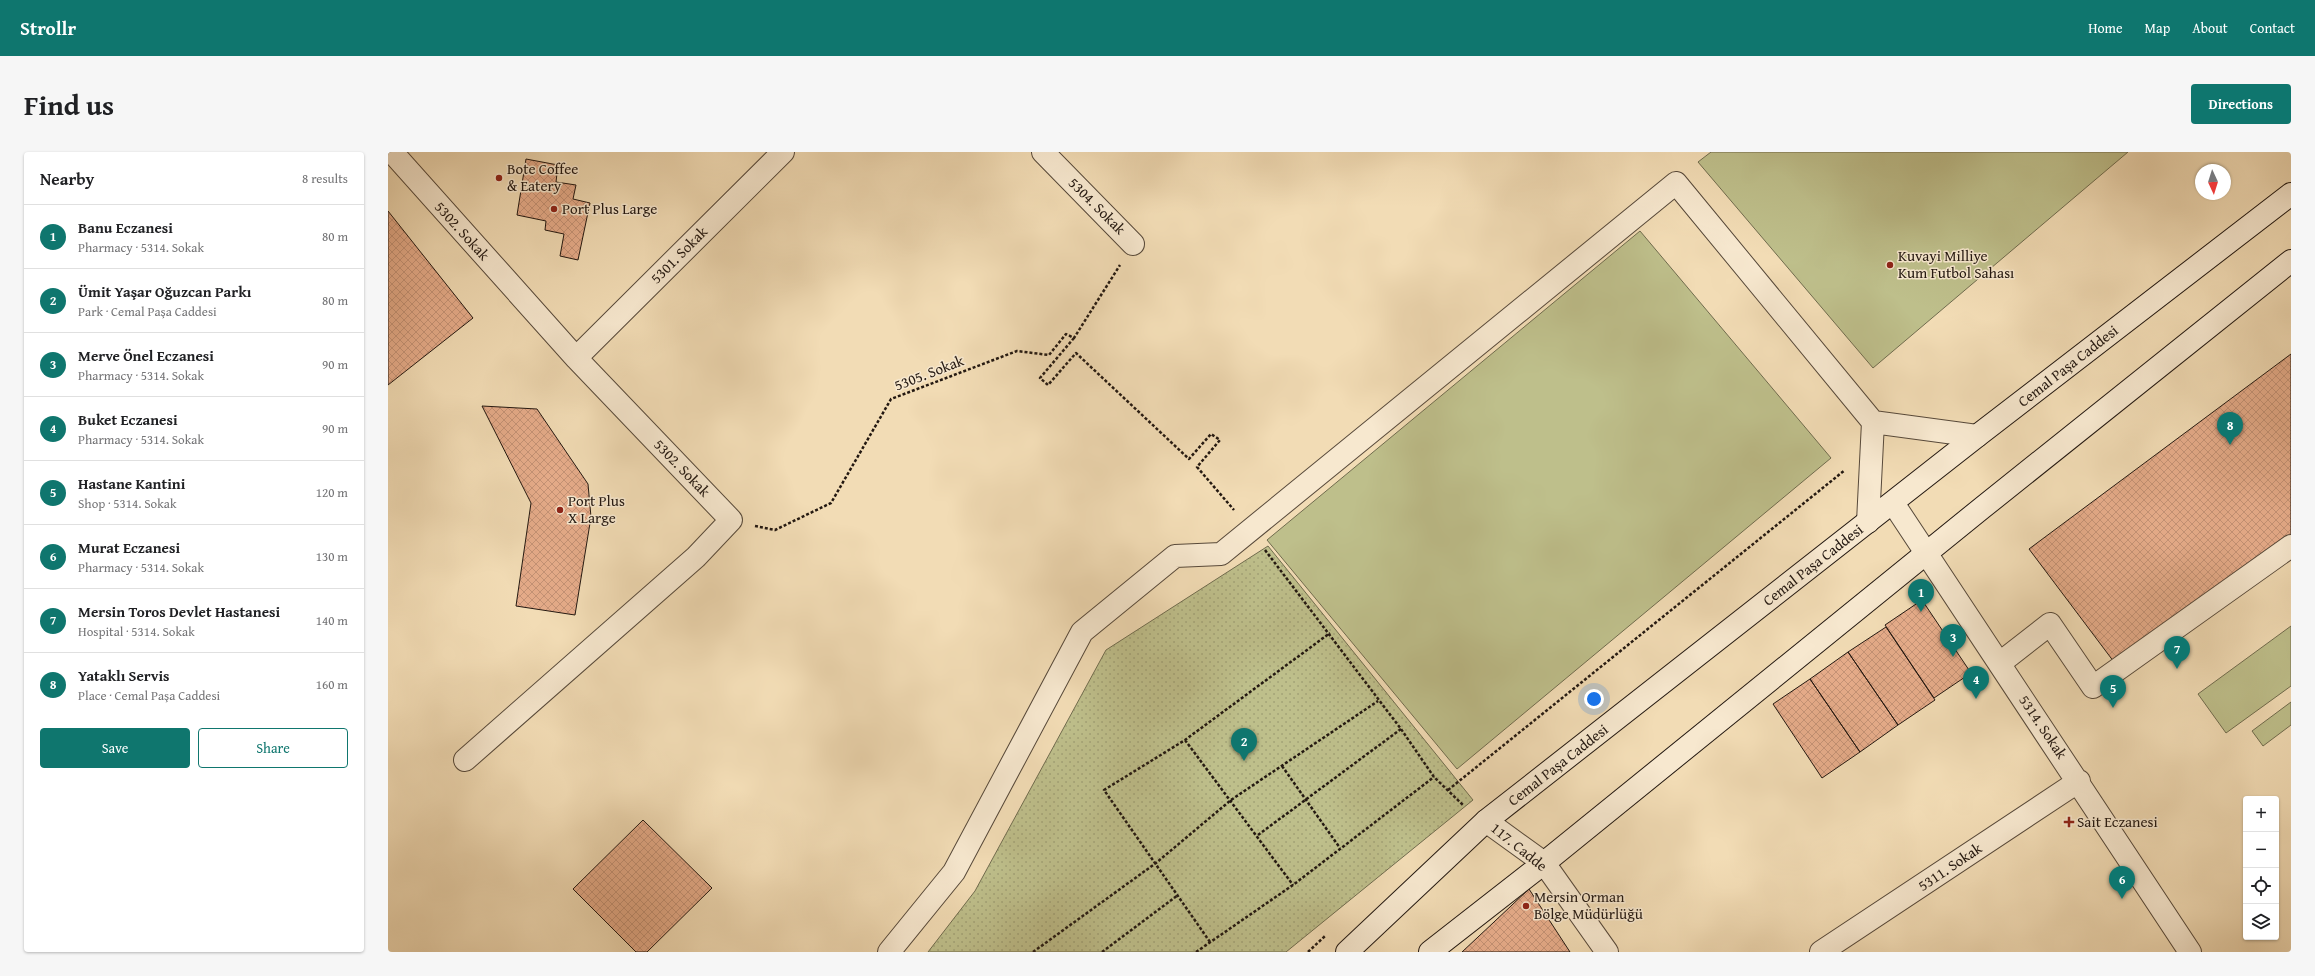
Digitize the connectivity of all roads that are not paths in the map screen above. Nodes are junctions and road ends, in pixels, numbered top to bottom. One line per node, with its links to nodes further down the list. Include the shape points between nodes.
1 (392, 152): 7 (street, 5302. Sokak)
2 (783, 152): 7 (street, 5301. Sokak)
3 (1043, 152): 5 (street, 5304. Sokak)
4 (2291, 194): 9 (street, Cemal Paşa Caddesi)
5 (1133, 244)
6 (2291, 261): 13 (street)
7 (576, 358): 15 (street, 5302. Sokak, via 731,520 696,557)
8 (1874, 422): 9 (street); 11 (street); 19 (street, via 1676,183 1221,554 1175,556 1082,632 954,872)
9 (1977, 436): 10 (street, Cemal Paşa Caddesi)
10 (1893, 503): 11 (street, Cemal Paşa Caddesi); 13 (street, 5314. Sokak)
11 (1868, 522): 17 (street, Cemal Paşa Caddesi)
12 (2291, 546): 14 (street, via 2093,687 2050,624)
13 (1926, 553): 14 (street, 5314. Sokak); 18 (street)
14 (2000, 663): 16 (street, 5314. Sokak)
15 (465, 760)
16 (2079, 781): 23 (street, 5311. Sokak); 24 (street, 5314. Sokak)
17 (1486, 821): 18 (street, 117. Cadde); 20 (street, Cemal Paşa Caddesi)
18 (1544, 863): 21 (street); 22 (street, 117. Cadde)
19 (889, 952)
20 (1347, 952)
21 (1430, 952)
22 (1606, 952)
23 (1821, 952)
24 (2190, 952)

